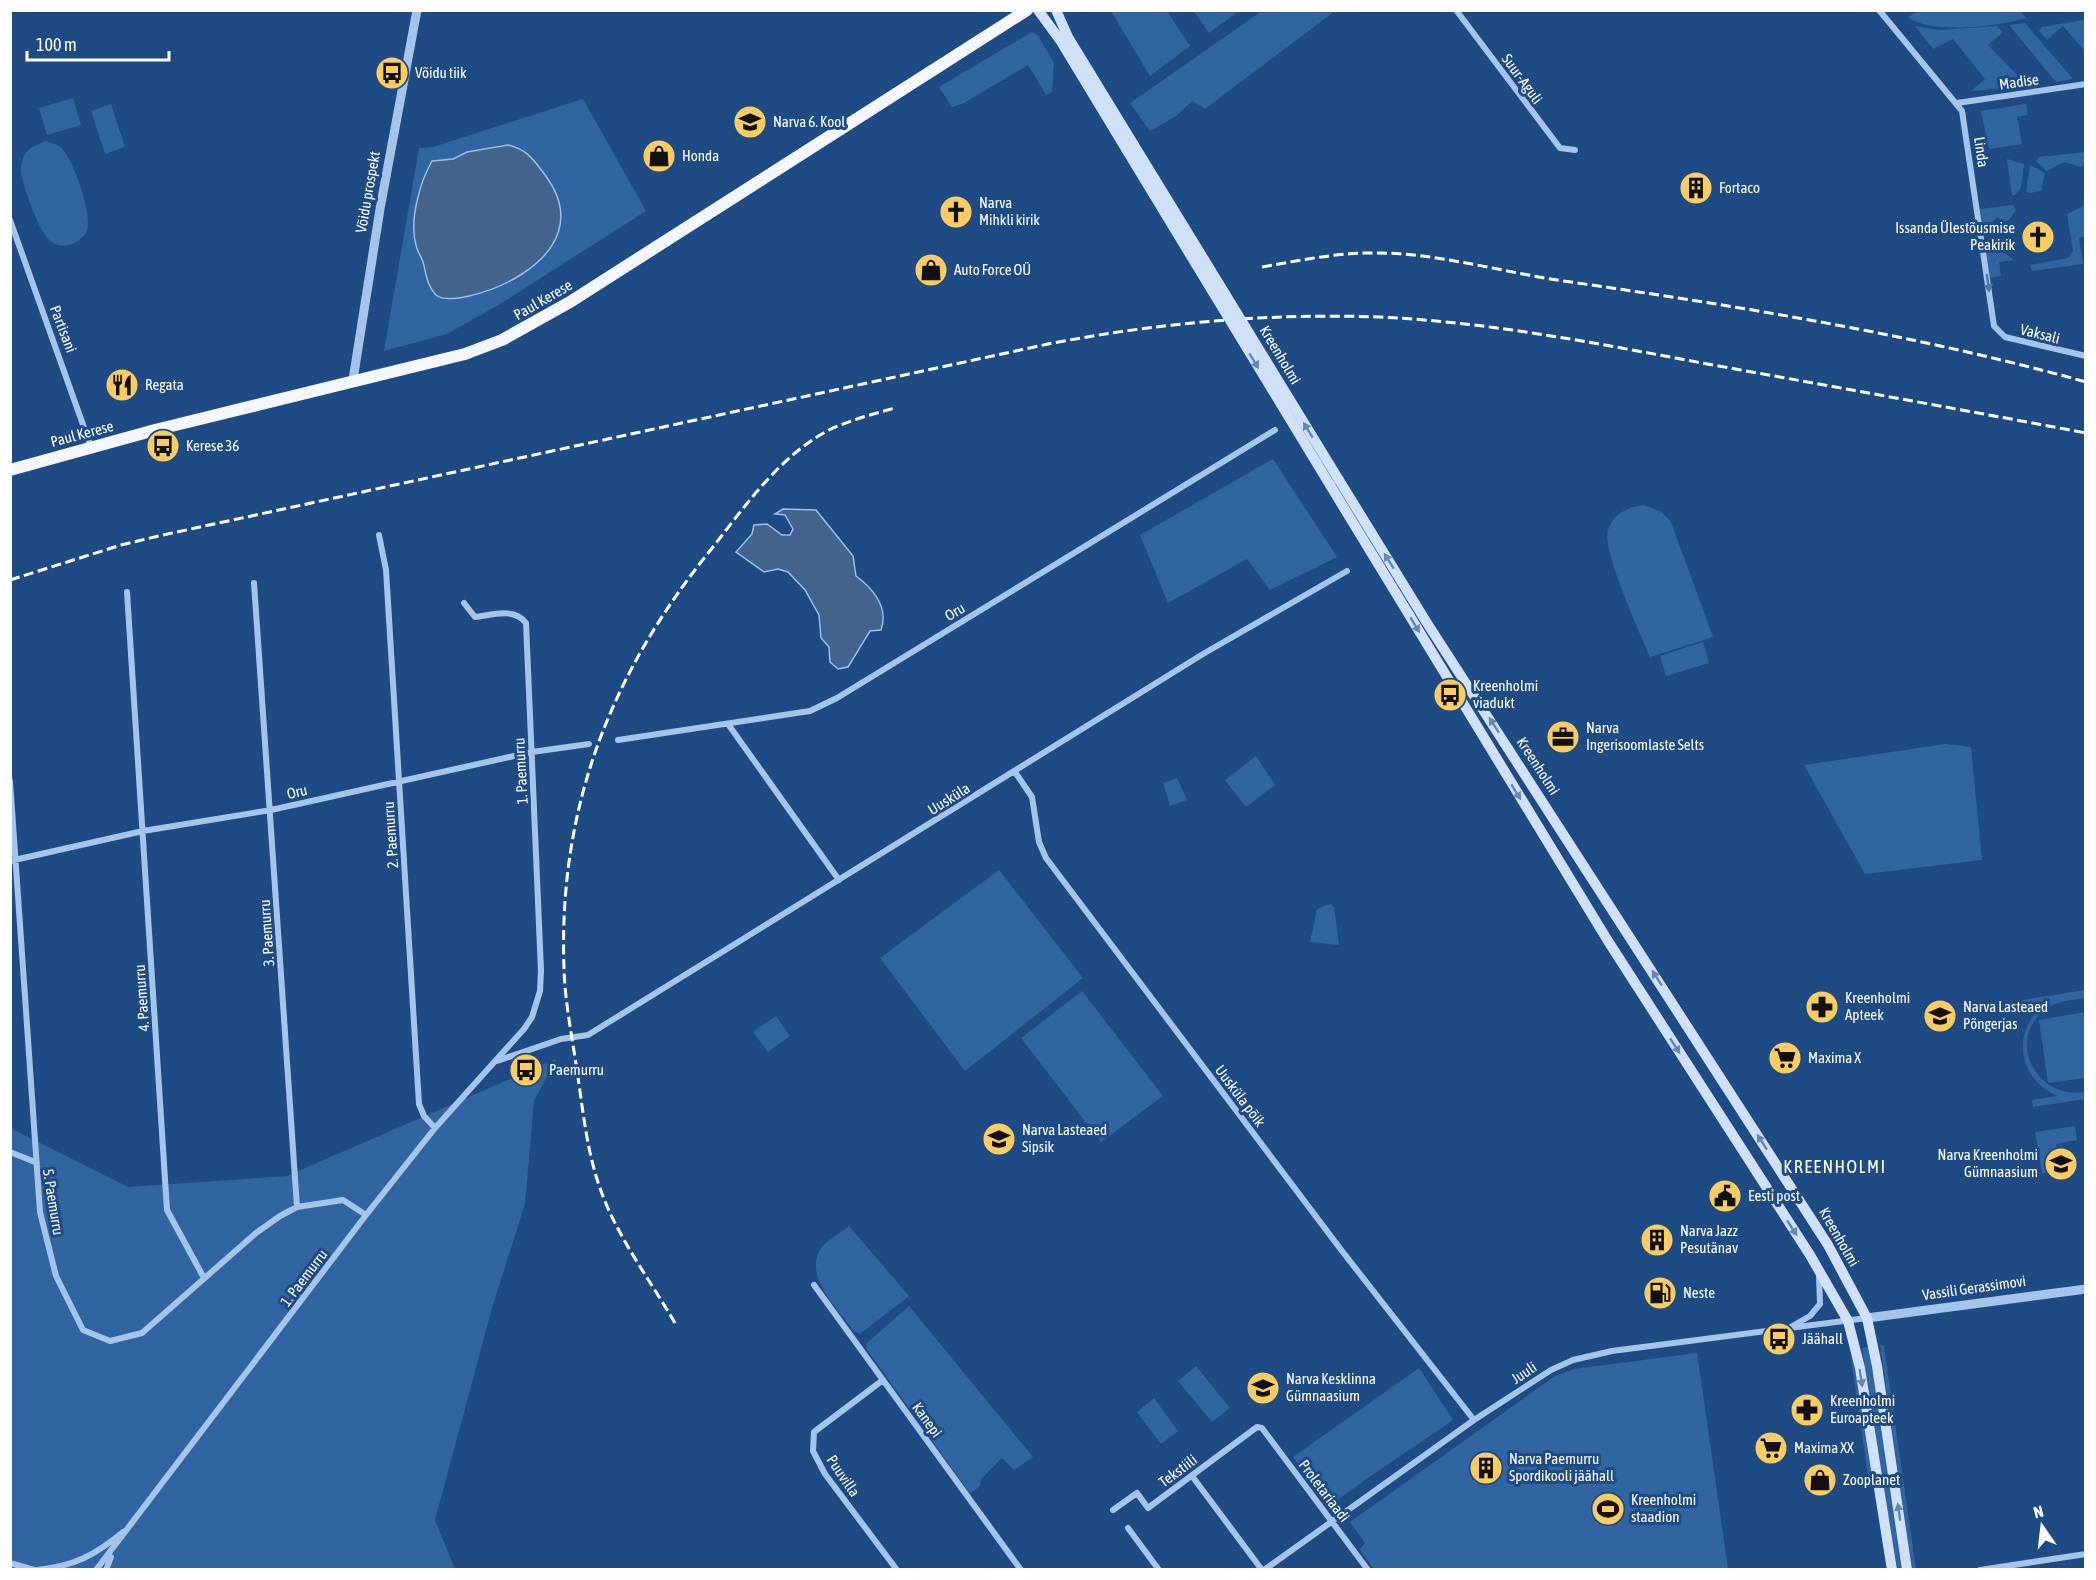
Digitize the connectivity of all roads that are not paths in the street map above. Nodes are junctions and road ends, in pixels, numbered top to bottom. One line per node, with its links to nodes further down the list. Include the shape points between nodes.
1 (417, 10): 14 (street, Võidu prospekt)
2 (1027, 10): 14 (highway, Paul Kerese, via 536,323 465,354)
3 (1038, 10): 9 (main road, Kreenholmi)
4 (1056, 10): 9 (main road, Kreenholmi)
5 (1456, 10): 10 (street, Suur-Aguli, via 1560,148)
6 (1879, 10): 8 (street, Linda)
7 (2085, 84): 8 (street, Madise)
8 (1957, 103): 12 (street, Linda, one-way to 12, via 1964,116)
9 (1130, 147): 18 (main road, Kreenholmi, bridge)
10 (1575, 150)
11 (10, 220): 16 (street, Partisani)
12 (1994, 326): 13 (street, Vaksali, via 2005,337)
13 (2085, 356)
14 (353, 380): 16 (highway, Paul Kerese)
15 (1275, 429): 24 (street, Oru, via 837,698 810,711)
16 (91, 447): 17 (highway, Paul Kerese)
17 (10, 470)
18 (1334, 483): 35 (main road, Kreenholmi, one-way to 18); 36 (main road, Kreenholmi, one-way to 36)
19 (379, 535): 30 (street, 2. Paemurru, via 386,570)
20 (1347, 571): 28 (street, Uusküla, via 1203,654)
21 (254, 583): 31 (street, 3. Paemurru)
22 (127, 592): 32 (street, 4. Paemurru)
23 (464, 603): 27 (street, 1. Paemurru, via 475,617 510,613 521,615 526,623)
24 (728, 724): 25 (street, Oru); 34 (street)
25 (618, 740)
26 (589, 744): 27 (street, Oru)
27 (532, 752): 30 (street, Oru); 38 (street, 1. Paemurru, via 540,991 532,1017)
28 (1015, 772): 34 (street, Uusküla); 54 (street, Uusküla põik, via 1032,797 1046,858)
29 (10, 781): 33 (street, 5. Paemurru)
30 (399, 781): 31 (street, Oru); 40 (street, 2. Paemurru, via 419,1104)
31 (271, 810): 32 (street, Oru); 44 (street, 3. Paemurru)
32 (143, 831): 33 (street, Oru); 47 (street, 4. Paemurru, via 167,1210)
33 (13, 860): 43 (street, 5. Paemurru)
34 (840, 880): 37 (street, Uusküla, via 588,1035)
35 (1626, 930): 36 (main road); 39 (main road, Kreenholmi, one-way to 35)
36 (1608, 941): 41 (main road, Kreenholmi, one-way to 41)
37 (561, 1039): 38 (street, 1. Paemurru)
38 (493, 1062): 40 (street, 1. Paemurru)
39 (1749, 1122): 41 (main road); 50 (main road, Kreenholmi, one-way to 39, via 1828,1245)
40 (435, 1128): 45 (street, 1. Paemurru)
41 (1732, 1134): 46 (main road, Kreenholmi, one-way to 46)
42 (10, 1152): 43 (street)
43 (35, 1162): 47 (street, 5. Paemurru, via 40,1212 56,1276 83,1330 110,1341 142,1332)
44 (297, 1207): 45 (street, via 343,1200); 47 (street, via 256,1233)
45 (366, 1215): 59 (street, 1. Paemurru)
46 (1818, 1269): 51 (main road, Kreenholmi); 52 (street, via 1820,1304 1810,1316)
47 (204, 1278)
48 (814, 1285): 53 (street, Kanepi)
49 (2085, 1289): 50 (street, Vassili Gerassimovi)
50 (1867, 1318): 51 (street, Juuli); 72 (main road, Kreenholmi, one-way to 50)
51 (1848, 1321): 52 (street, Juuli); 71 (main road, Kreenholmi, one-way to 71, via 1860,1368)
52 (1785, 1329): 54 (street, Juuli, via 1573,1360)
53 (883, 1380): 66 (street, Puuvilla, via 814,1432 813,1451 825,1474); 67 (street, Kanepi)
54 (1474, 1420): 58 (street, Juuli)
55 (1262, 1428): 56 (street, Tekstiili, via 1257,1427); 58 (street, Proletariaadi)
56 (1192, 1476): 57 (street, Tekstiili, via 1148,1508 1137,1493); 69 (street)
57 (1113, 1510)
58 (1332, 1521): 69 (street, Juuli); 70 (street, Proletariaadi)
59 (135, 1522): 63 (street, via 98,1553 72,1564); 64 (street, 1. Paemurru); 65 (street)
60 (1128, 1528): 68 (street)
61 (2085, 1554): 73 (street)
62 (10, 1563): 63 (street)
63 (35, 1569)
64 (96, 1569)
65 (106, 1569)
66 (897, 1569)
67 (1021, 1569)
68 (1159, 1569)
69 (1263, 1569)
70 (1368, 1569)
71 (1892, 1569)
72 (1907, 1569)
73 (1980, 1569)

